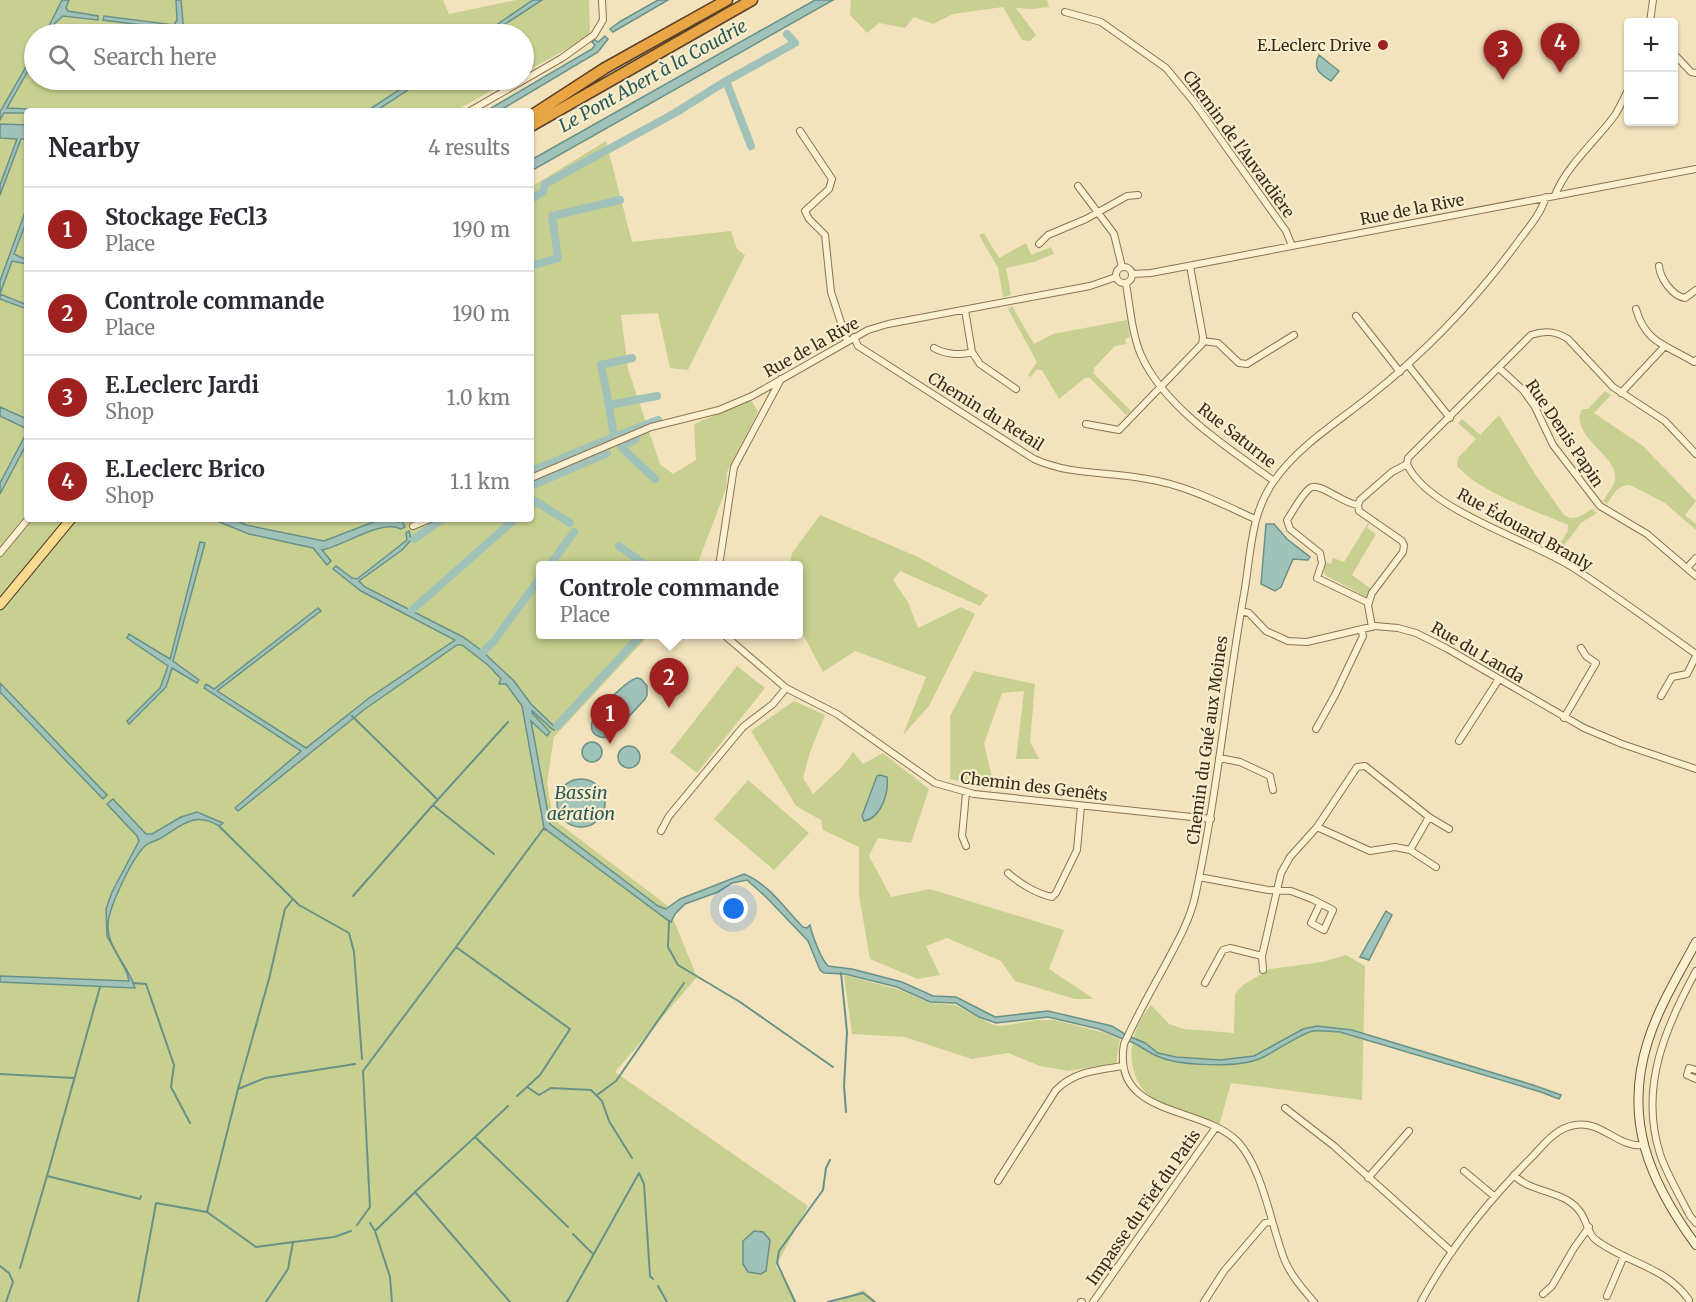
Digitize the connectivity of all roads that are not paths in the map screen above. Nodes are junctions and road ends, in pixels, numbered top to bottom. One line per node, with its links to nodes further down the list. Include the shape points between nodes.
1 (602, 0): 9 (street, via 603,20 594,35)
2 (727, 0): 13 (highway, via 604,68)
3 (752, 0): 14 (highway)
4 (1653, 0): 6 (street)
5 (1065, 12): 23 (street, Chemin de l'Auvardière, via 1101,22 1166,68 1286,231)
6 (1651, 18)
7 (1678, 58): 8 (street)
8 (1696, 73)
9 (534, 74)
10 (506, 90): 12 (street)
11 (1624, 99): 19 (street)
12 (475, 108)
13 (534, 114)
14 (534, 124)
15 (800, 131): 37 (street, via 832,179 829,189 805,211 825,235 831,292)
16 (1696, 169): 19 (street, Rue de la Rive)
17 (1078, 186): 21 (street)
18 (1138, 195): 21 (street, via 1127,196)
19 (1556, 195): 20 (street, Rue de la Rive)
20 (1546, 197): 23 (street, Rue de la Rive); 42 (street, Chemin du Gué aux Moines, via 1537,216 1497,270)
21 (1098, 212): 22 (street, via 1047,235); 26 (street, via 1114,234)
22 (1039, 244)
23 (1292, 246): 24 (street, Rue de la Rive)
24 (1190, 266): 27 (street, Rue de la Rive); 36 (street)
25 (1659, 266): 30 (street, via 1677,296 1685,298)
26 (1122, 267): 27 (street); 28 (street)
27 (1132, 274): 29 (street)
28 (1116, 277): 29 (street); 32 (street, Rue de la Rive)
29 (1126, 284): 46 (street, Rue Saturne, via 1139,349)
30 (1696, 290)
31 (1636, 309): 38 (street, via 1640,325)
32 (965, 310): 35 (street, Rue de la Rive, via 888,324); 40 (street)
33 (1356, 316): 44 (street)
34 (1294, 334): 36 (street, via 1246,364 1239,363 1218,343)
35 (854, 337): 37 (street, Rue de la Rive); 56 (street, Chemin du Retail, via 858,346 1034,459 1076,472 1162,482 1203,495)
36 (1203, 341): 46 (street)
37 (847, 342): 45 (street, Rue de la Rive)
38 (1664, 347): 41 (street); 48 (street)
39 (934, 348): 40 (street, via 964,355)
40 (972, 352): 47 (street, via 980,364)
41 (1696, 360)
42 (1408, 365): 44 (street, Chemin du Gué aux Moines); 49 (street)
43 (1499, 368): 48 (street, via 1524,340 1548,331 1568,339); 49 (street); 64 (street, Rue Denis Papin, via 1523,390 1553,445 1600,506 1647,534)
44 (1400, 372): 54 (street, Chemin du Gué aux Moines, via 1308,446)
45 (782, 378): 53 (street, Rue de la Rive, via 719,410 651,428); 63 (street, via 734,466)
46 (1162, 387): 50 (street, via 1119,430); 54 (street, Rue Saturne, via 1217,441)
47 (1017, 389)
48 (1621, 393): 51 (street, via 1665,421)
49 (1450, 418): 52 (street, via 1408,458)
50 (1086, 424)
51 (1696, 454)
52 (1407, 464): 55 (street, via 1392,472); 73 (street, Rue Édouard Branly, via 1418,481 1453,507 1572,567)
53 (534, 477)
54 (1274, 481): 56 (street, Chemin du Gué aux Moines)
55 (1358, 505): 66 (street, via 1359,511 1404,545); 66 (street, via 1314,486 1308,489 1287,524 1320,553 1322,563 1317,578)
56 (1255, 519): 68 (street, Chemin du Gué aux Moines)
57 (26, 522): 61 (street)
58 (69, 522): 67 (main road)
59 (423, 522): 60 (street)
60 (413, 526)
61 (0, 553)
62 (1696, 558): 64 (street)
63 (720, 561)
64 (1687, 568): 65 (street, Rue Denis Papin)
65 (1696, 576)
66 (1369, 603): 69 (street)
67 (0, 605)
68 (1241, 611): 70 (street, Rue du Landa, via 1266,632 1288,641 1307,642); 80 (street, Chemin du Gué aux Moines)
69 (1372, 627): 70 (street, Rue du Landa); 74 (street, Rue du Landa, via 1416,633)
70 (1361, 629): 78 (street, via 1363,636)
71 (729, 639): 75 (street, Chemin des Genêts)
72 (1581, 648): 77 (street, via 1596,663)
73 (1696, 655): 76 (street, via 1687,674 1672,677)
74 (1499, 680): 77 (street, Rue du Landa); 79 (street)
75 (786, 688): 83 (street, Chemin des Genêts, via 837,714 935,783); 89 (street, via 773,704 743,727 669,816)
76 (1661, 696)
77 (1564, 718): 81 (street, Rue du Landa, via 1622,744)
78 (1316, 729)
79 (1459, 741)
80 (1219, 758): 82 (street, via 1248,765 1270,776); 86 (street, Chemin du Gué aux Moines)
81 (1696, 769)
82 (1273, 790)
83 (966, 793): 84 (street, Chemin des Genêts); 90 (street, via 962,836)
84 (1081, 806): 86 (street, Chemin des Genêts); 93 (street, via 1077,850 1052,897)
85 (1429, 817): 87 (street, via 1362,765); 88 (street); 91 (street)
86 (1211, 819): 94 (street, Chemin du Gué aux Moines)
87 (1317, 827): 91 (street, via 1370,851 1395,847); 95 (street, via 1290,856)
88 (1449, 829)
89 (661, 831)
90 (966, 846)
91 (1410, 850): 92 (street)
92 (1436, 867)
93 (1008, 873)
94 (1199, 877): 95 (street); 102 (street, Chemin du Gué aux Moines, via 1185,926 1124,1044)
95 (1277, 890): 96 (street, via 1291,891); 98 (street)
96 (1320, 904)
97 (1696, 942): 108 (main road, via 1648,1041 1639,1088)
98 (1262, 956): 99 (street); 101 (street, via 1230,948 1223,950)
99 (1263, 970)
100 (1696, 970): 115 (street, via 1675,1010 1657,1059 1653,1106 1661,1157)
101 (1205, 983)
102 (1123, 1065): 106 (street, via 1133,1086 1152,1103); 112 (street, via 1066,1080)
103 (1696, 1070): 104 (street, via 1689,1068 1688,1074)
104 (1696, 1079)
105 (1286, 1108): 111 (street)
106 (1215, 1127): 114 (street, via 1237,1141 1251,1160); 123 (street, Impasse du Fief du Patis)
107 (1409, 1131): 111 (street)
108 (1643, 1145): 110 (street, via 1627,1144 1599,1128 1577,1124 1555,1133); 117 (main road, via 1660,1188)
109 (1464, 1171): 113 (street)
110 (1514, 1175): 113 (street); 116 (street, via 1522,1184 1568,1201 1581,1211)
111 (1368, 1178): 118 (street)
112 (998, 1181)
113 (1494, 1196): 118 (street)
114 (1272, 1221): 124 (street, via 1265,1223 1224,1271); 125 (street, via 1286,1263)
115 (1696, 1223)
116 (1589, 1227): 119 (street, via 1594,1239); 120 (street)
117 (1696, 1245)
118 (1452, 1252): 126 (street)
119 (1624, 1256): 121 (street); 122 (street, via 1673,1281)
120 (1543, 1294)
121 (1607, 1296)
122 (1691, 1301)
123 (1093, 1302)
124 (1204, 1302)
125 (1314, 1302)
126 (1421, 1302)

